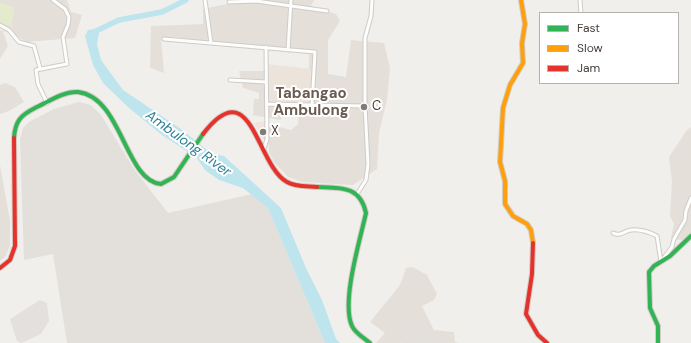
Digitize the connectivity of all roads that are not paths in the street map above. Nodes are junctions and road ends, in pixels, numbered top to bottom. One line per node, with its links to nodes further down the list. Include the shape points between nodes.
1 (53, 0): 16 (street, via 65,9 69,17 63,37 67,64)
2 (205, 0): 13 (street)
3 (291, 0): 8 (street)
4 (372, 0): 22 (street, via 365,38)
5 (521, 0): 31 (main road, via 525,24 522,43 523,63 510,85 503,108 500,162 506,181 505,204 513,216 527,224 534,242 526,314 538,335)
6 (580, 0): 10 (street)
7 (229, 2): 8 (street)
8 (290, 5): 9 (street); 15 (street)
9 (327, 10)
10 (580, 12)
11 (0, 25): 16 (street, via 9,30 19,42 34,46)
12 (164, 39): 13 (street)
13 (211, 43): 14 (street)
14 (266, 47): 15 (street); 18 (street)
15 (288, 50): 21 (street, via 315,52)
16 (40, 68): 19 (street, via 36,70 38,84)
17 (230, 80): 18 (street)
18 (266, 82): 20 (street)
19 (47, 103): 23 (main road, via 77,92 96,99 105,108 140,172 147,180 156,184 161,185 170,181 208,127 220,116 238,114 248,121); 29 (main road, via 20,116 15,123 15,246 10,260)
20 (268, 104): 21 (street); 23 (street, via 267,138)
21 (312, 105): 22 (street)
22 (365, 106): 24 (street, via 368,172)
23 (263, 149): 24 (main road, via 277,174 291,184 343,187)
24 (357, 194): 30 (main road, via 364,203 366,217 350,286 348,313 352,327)
25 (691, 198): 28 (street, via 685,220)
26 (613, 233): 28 (street, via 619,235 634,230 657,236)
27 (691, 236): 28 (main road)
28 (662, 261): 32 (main road, via 649,272 650,308 658,326)
29 (0, 268)
30 (370, 343)
31 (547, 343)
32 (658, 343)

